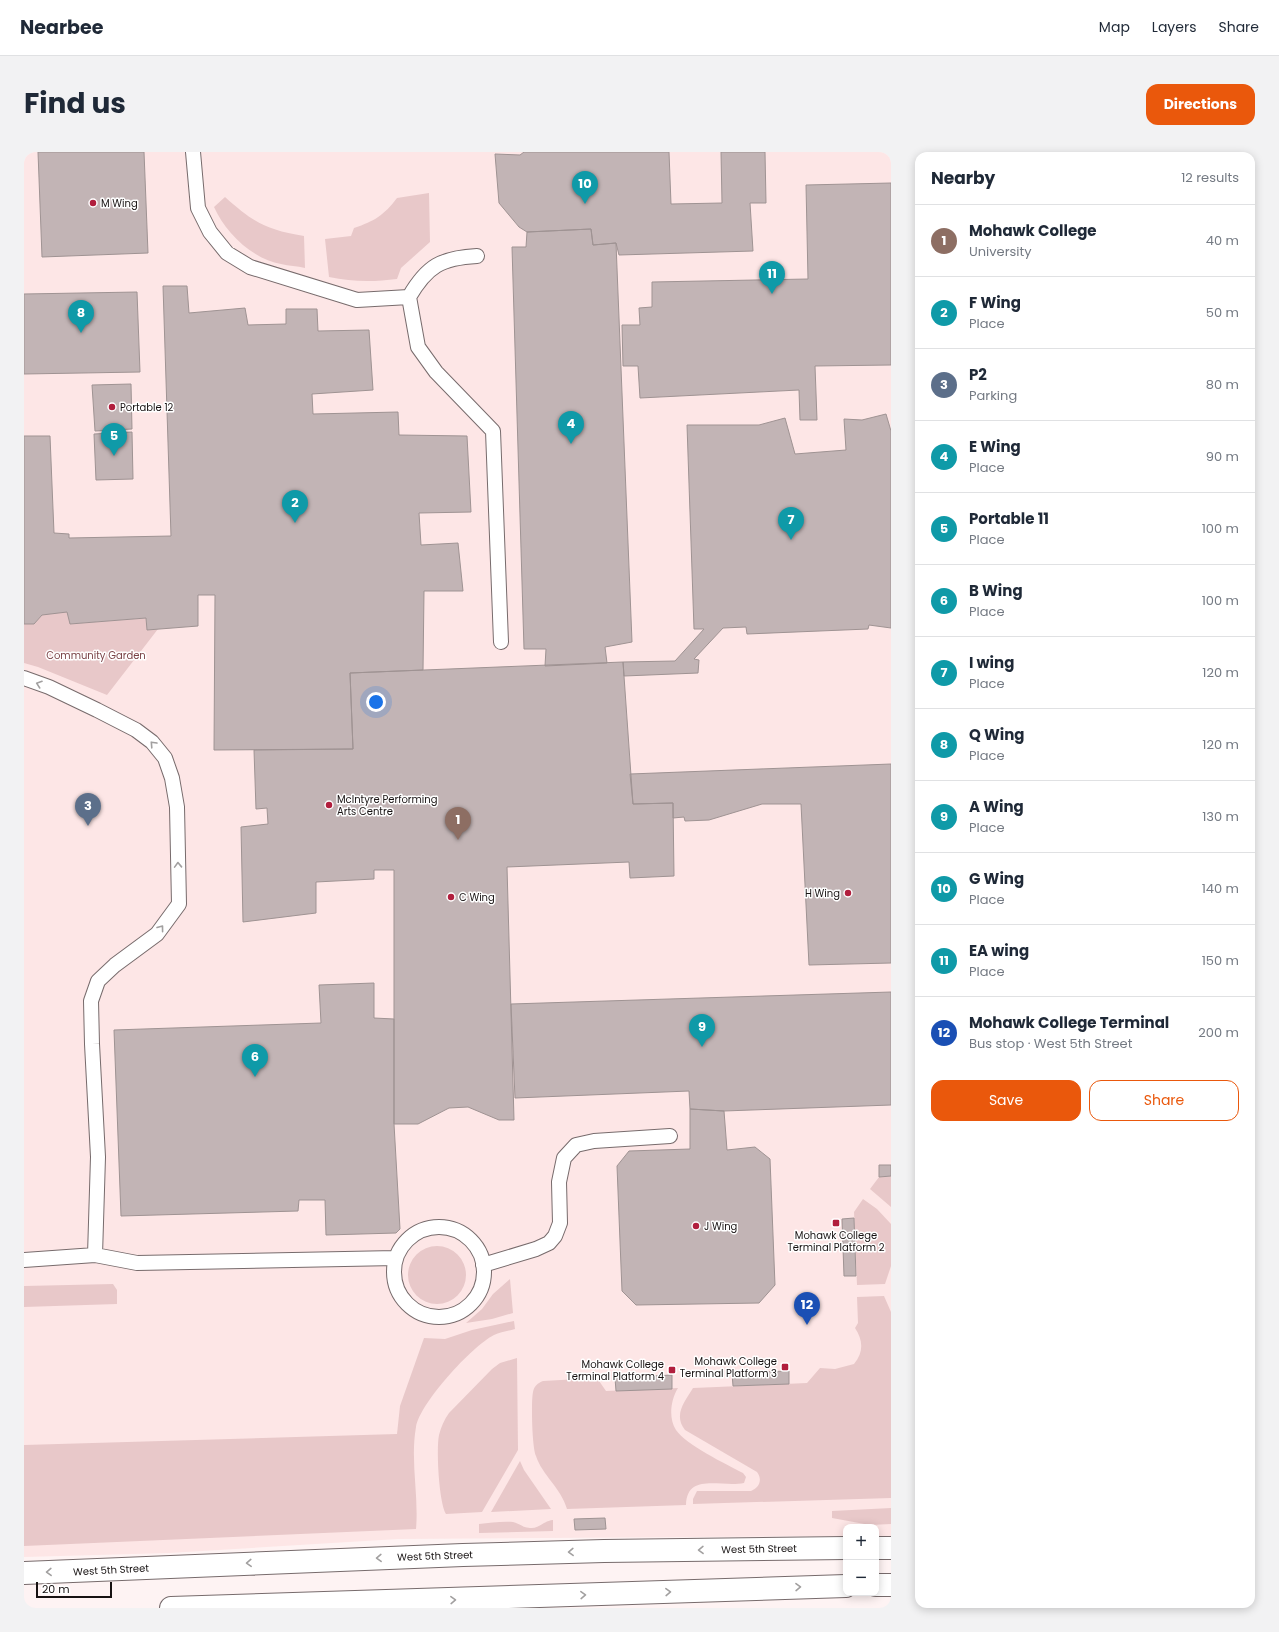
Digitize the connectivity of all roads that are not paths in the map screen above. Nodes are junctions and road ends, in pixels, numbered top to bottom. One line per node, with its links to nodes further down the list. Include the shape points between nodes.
1 (193, 152): 3 (lane, via 198,208 210,232 227,253 250,267 357,300)
2 (477, 256): 3 (lane, via 456,258 436,265 420,279)
3 (410, 297): 4 (lane, via 418,347 436,372 493,431)
4 (501, 642)
5 (24, 678): 7 (lane, one-way to 5, via 98,1157 91,1002 98,981 157,934 179,904 177,807 172,778 165,758 152,742 136,730 49,687)
6 (670, 1136): 10 (lane, via 594,1140 576,1145 564,1158 559,1182 560,1222 556,1236 536,1249)
7 (95, 1256): 8 (lane, via 137,1264); 9 (lane)
8 (396, 1258): 10 (lane, via 403,1244 415,1234 429,1228 445,1227 460,1231 472,1241); 10 (lane, via 394,1274 398,1289 406,1302 418,1312 433,1316 449,1316 464,1310 475,1299 482,1285)
9 (24, 1260)
10 (483, 1265)
11 (843, 1548): 14 (main road, West 5th Street, one-way to 14, via 455,1555)
12 (879, 1548): 13 (main road)
13 (891, 1548)
14 (24, 1573)
15 (879, 1585): 16 (main road)
16 (891, 1585)
17 (843, 1586): 18 (main road, one-way to 17)
18 (171, 1608)

